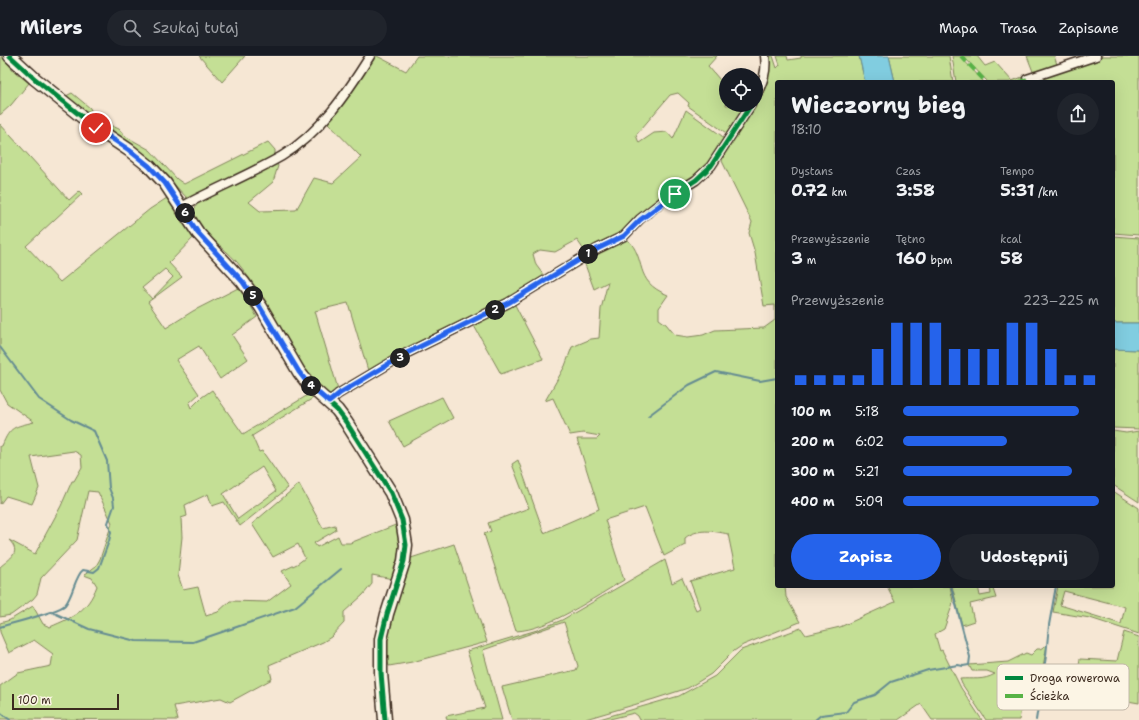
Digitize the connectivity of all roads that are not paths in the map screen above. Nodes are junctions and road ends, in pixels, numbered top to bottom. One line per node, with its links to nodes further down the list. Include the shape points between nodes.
1 (10, 56): 8 (street, via 90,124 149,166 165,183)
2 (370, 56): 8 (street, via 340,100 303,139 282,155)
3 (765, 56): 6 (street)
4 (1096, 56): 5 (street)
5 (1027, 79)
6 (763, 80)
7 (746, 112): 9 (street, via 711,166 696,180 663,201 624,236 508,303 407,353)
8 (181, 207): 9 (street, via 198,233 243,282 299,372 310,386)
9 (329, 402): 10 (street, via 346,422 391,493 402,522 406,545 404,561 386,614 381,640)
10 (385, 720)

